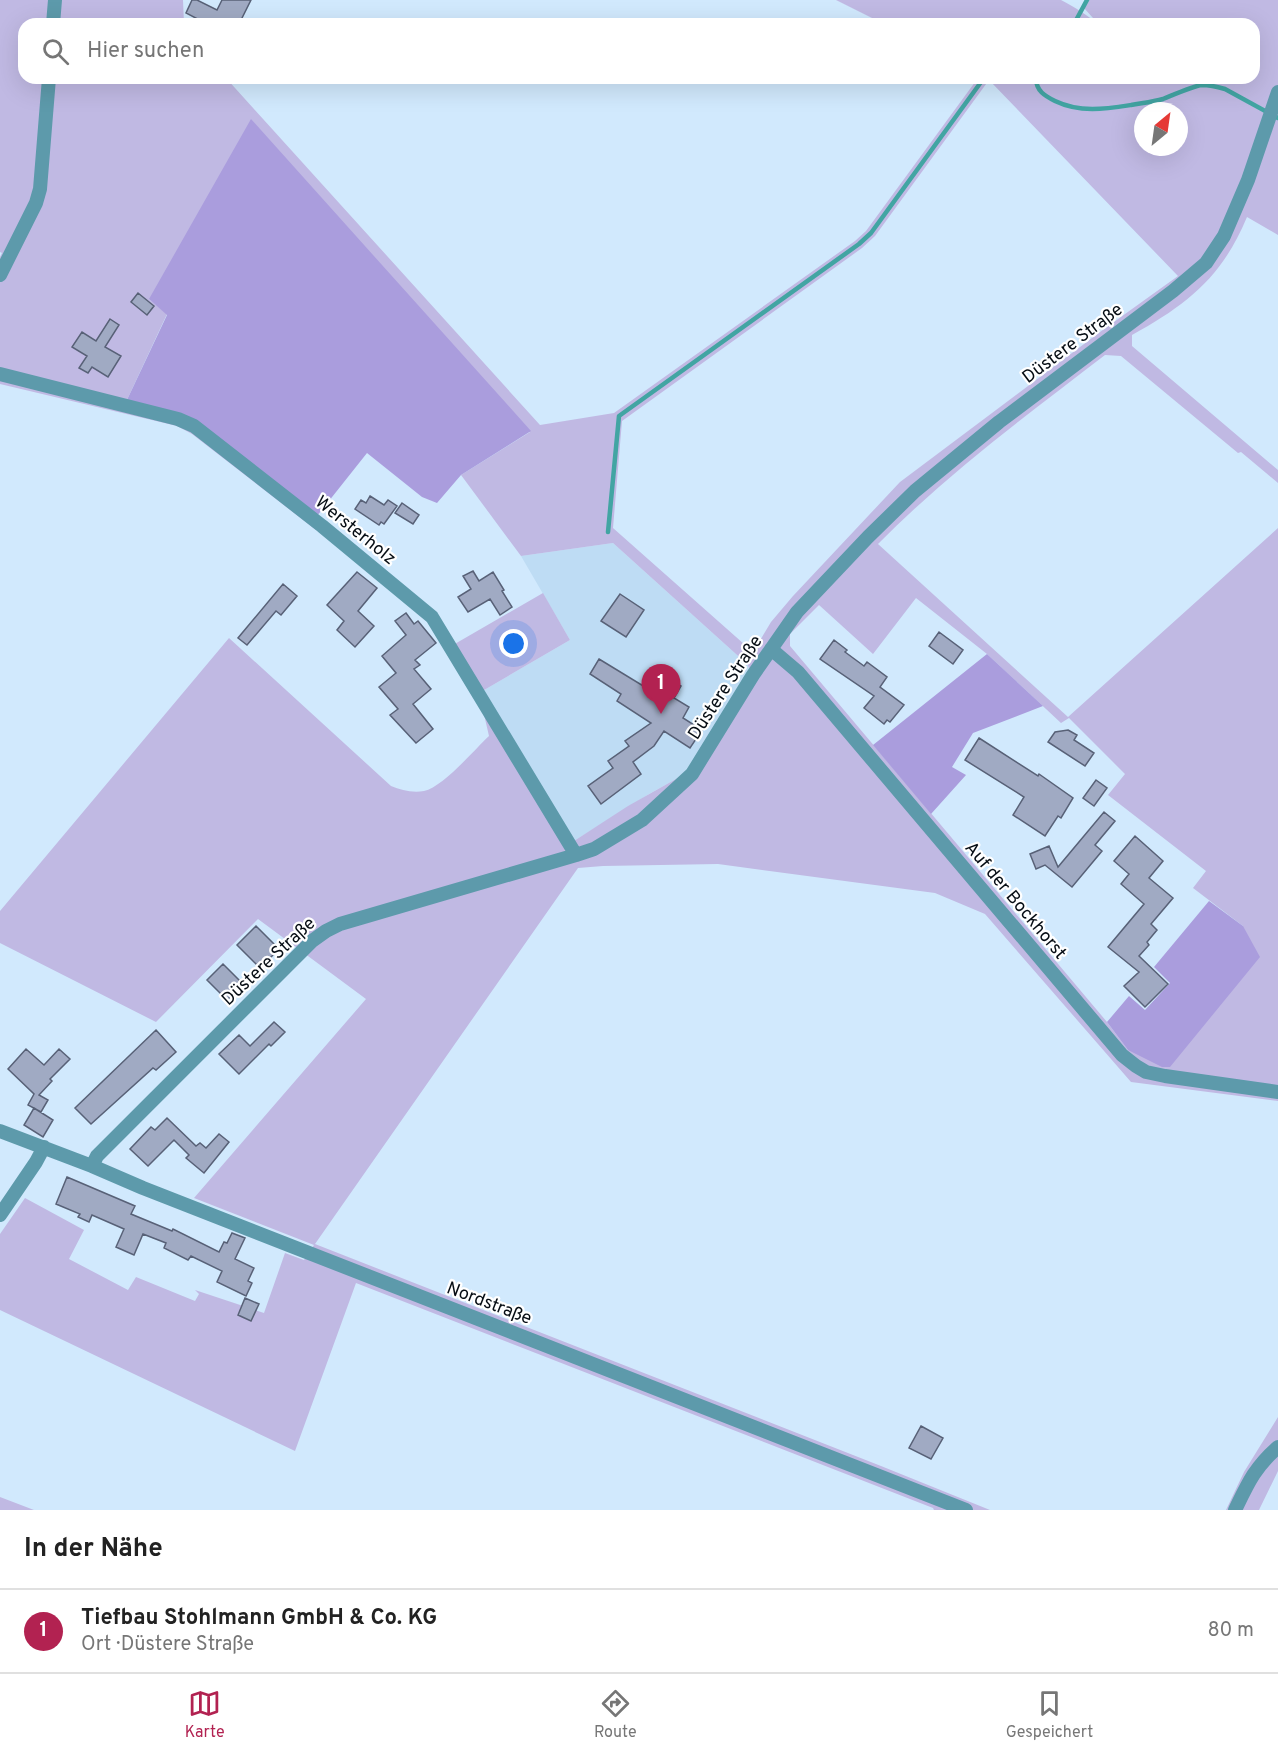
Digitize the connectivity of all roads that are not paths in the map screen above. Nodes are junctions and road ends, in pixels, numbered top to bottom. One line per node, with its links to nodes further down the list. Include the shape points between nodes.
1 (55, 0): 2 (street)
2 (54, 18)
3 (49, 84): 5 (street, via 40,189)
4 (1277, 97): 7 (street, Düstere Straße, via 1248,180 1224,236 1206,263 915,491 805,602)
5 (0, 275)
6 (0, 374): 8 (street, Wersterholz, via 194,426 432,617)
7 (771, 649): 8 (street, Düstere Straße, via 692,774 642,820 594,849); 9 (street, Auf der Bockhorst, via 798,672 1122,1055 1146,1072)
8 (576, 855): 12 (street, Düstere Straße, via 326,931 97,1156)
9 (1278, 1092)
10 (0, 1131): 11 (street, Nordstraße)
11 (44, 1147): 12 (street, Nordstraße); 13 (street)
12 (92, 1166): 15 (street, Nordstraße)
13 (0, 1215)
14 (1278, 1447): 16 (street, via 1262,1462)
15 (966, 1510)
16 (1235, 1510)

